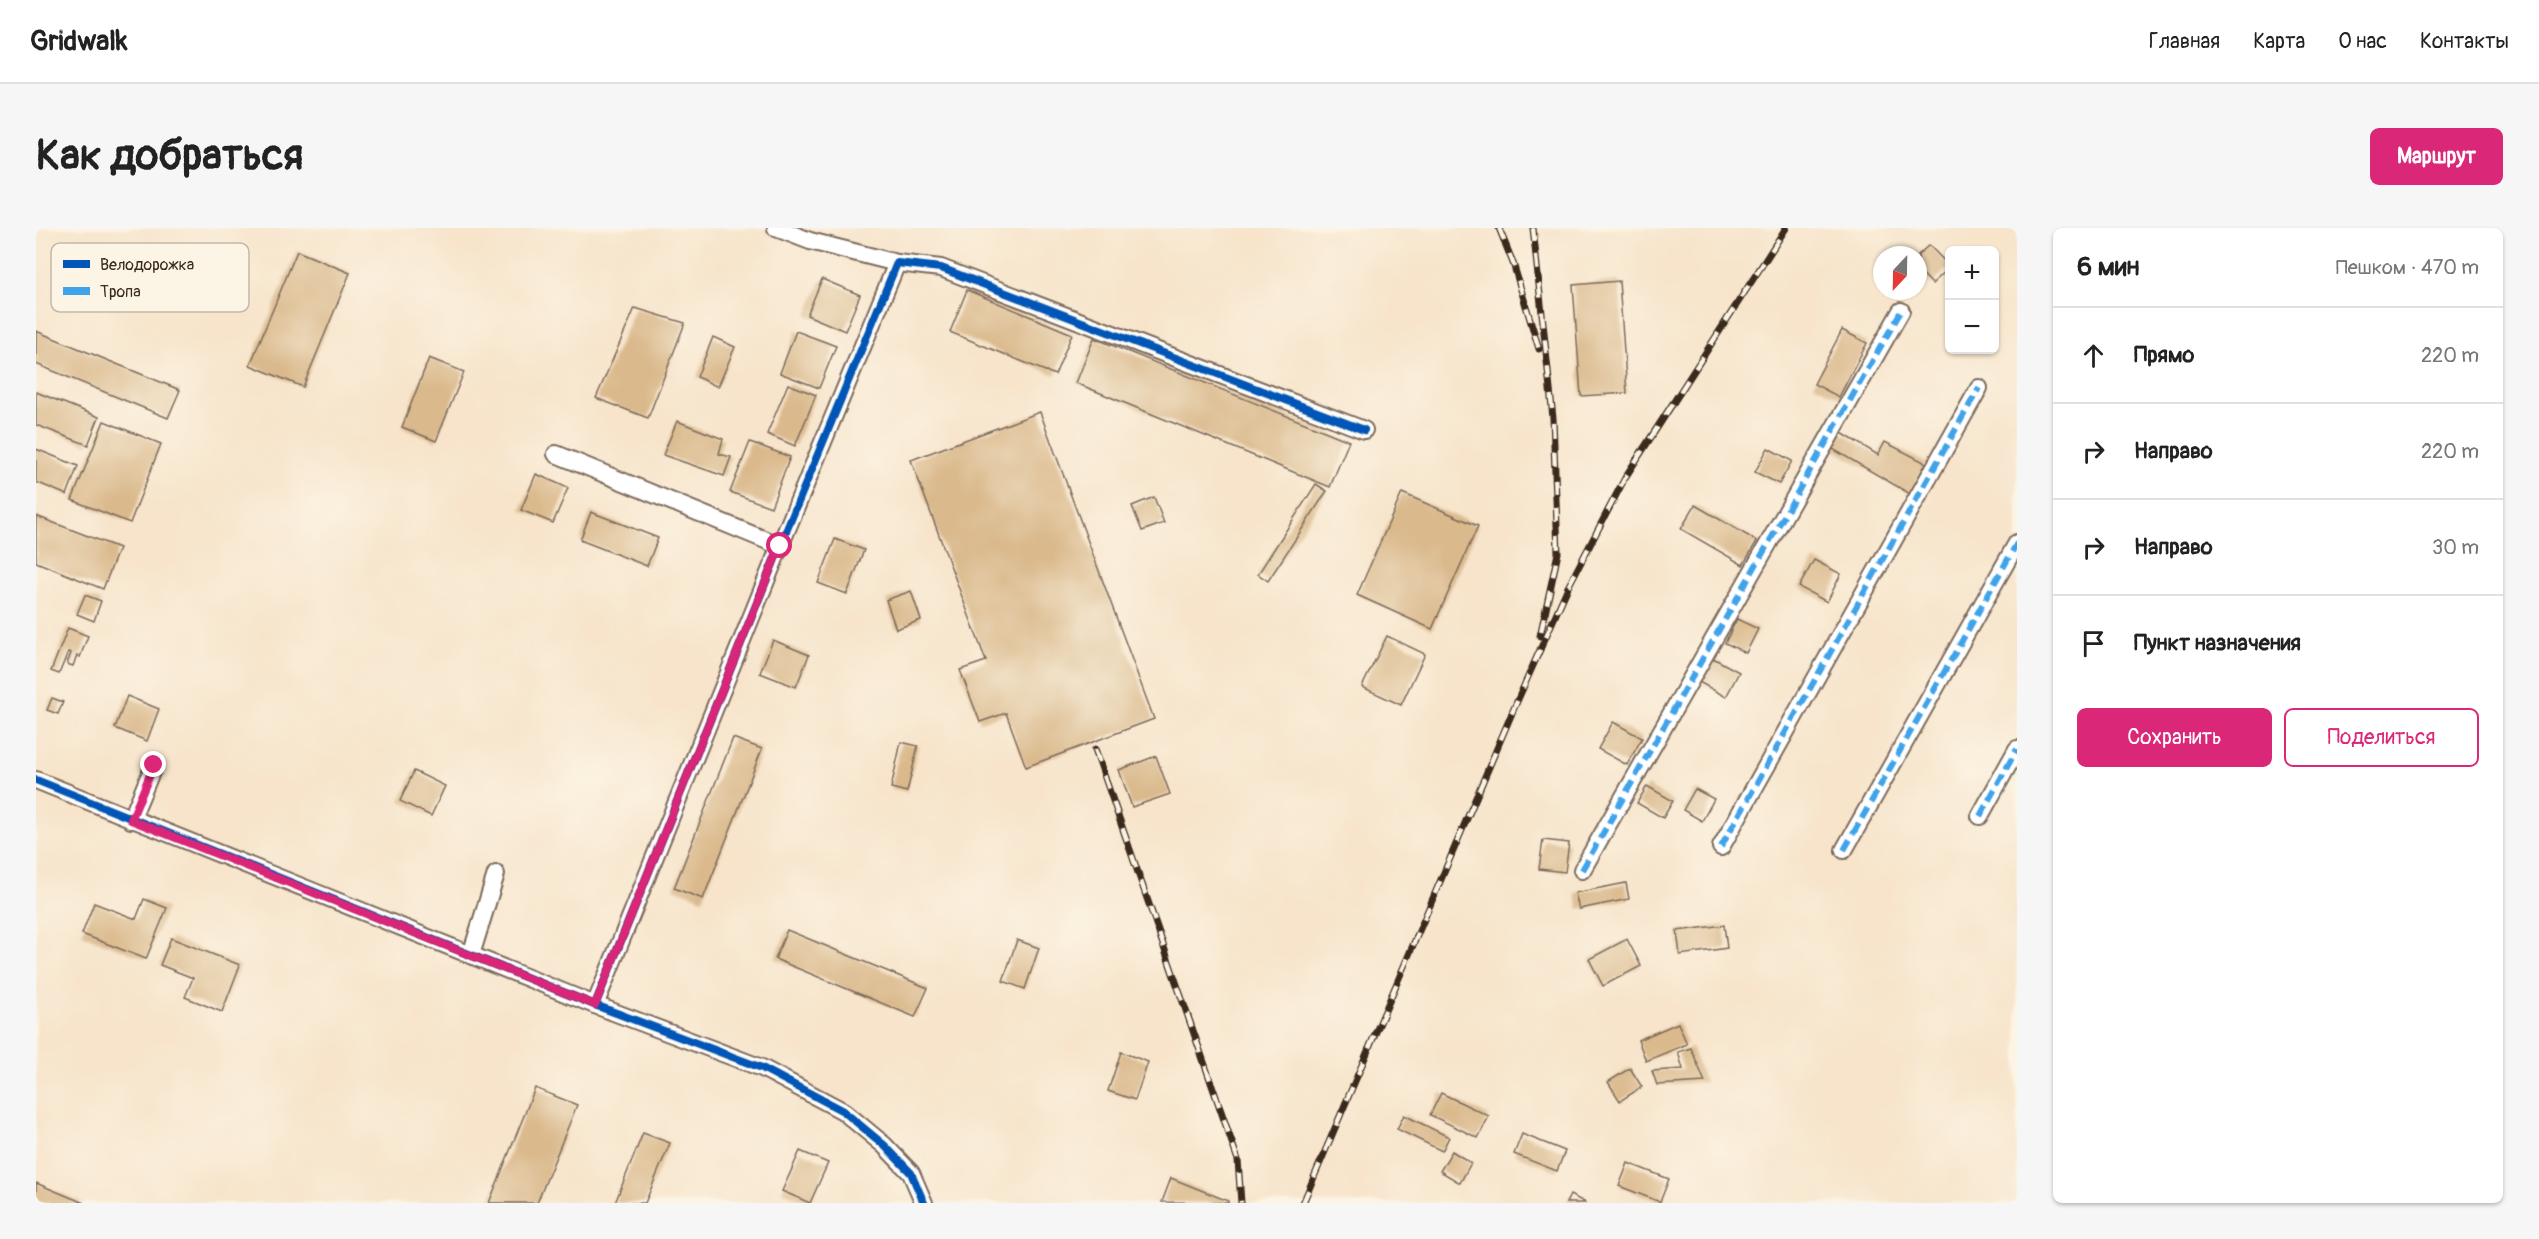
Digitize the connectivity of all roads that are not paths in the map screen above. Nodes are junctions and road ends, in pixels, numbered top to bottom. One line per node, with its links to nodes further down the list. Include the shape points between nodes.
1 (776, 228): 2 (street, via 810,241)
2 (897, 262): 5 (street, via 941,268); 8 (street)
3 (1901, 311): 16 (street)
4 (1979, 388): 14 (street)
5 (1364, 430)
6 (556, 454): 8 (street)
7 (2017, 543): 15 (street)
8 (780, 546): 19 (street)
9 (2017, 749): 12 (street)
10 (154, 765): 13 (street)
11 (36, 780): 13 (street)
12 (1980, 816)
13 (131, 820): 18 (street)
14 (1721, 847)
15 (1844, 850)
16 (1582, 870)
17 (496, 874): 18 (street)
18 (471, 955): 19 (street)
19 (595, 1005): 20 (street, via 762,1068 843,1111 910,1173)
20 (924, 1203)

